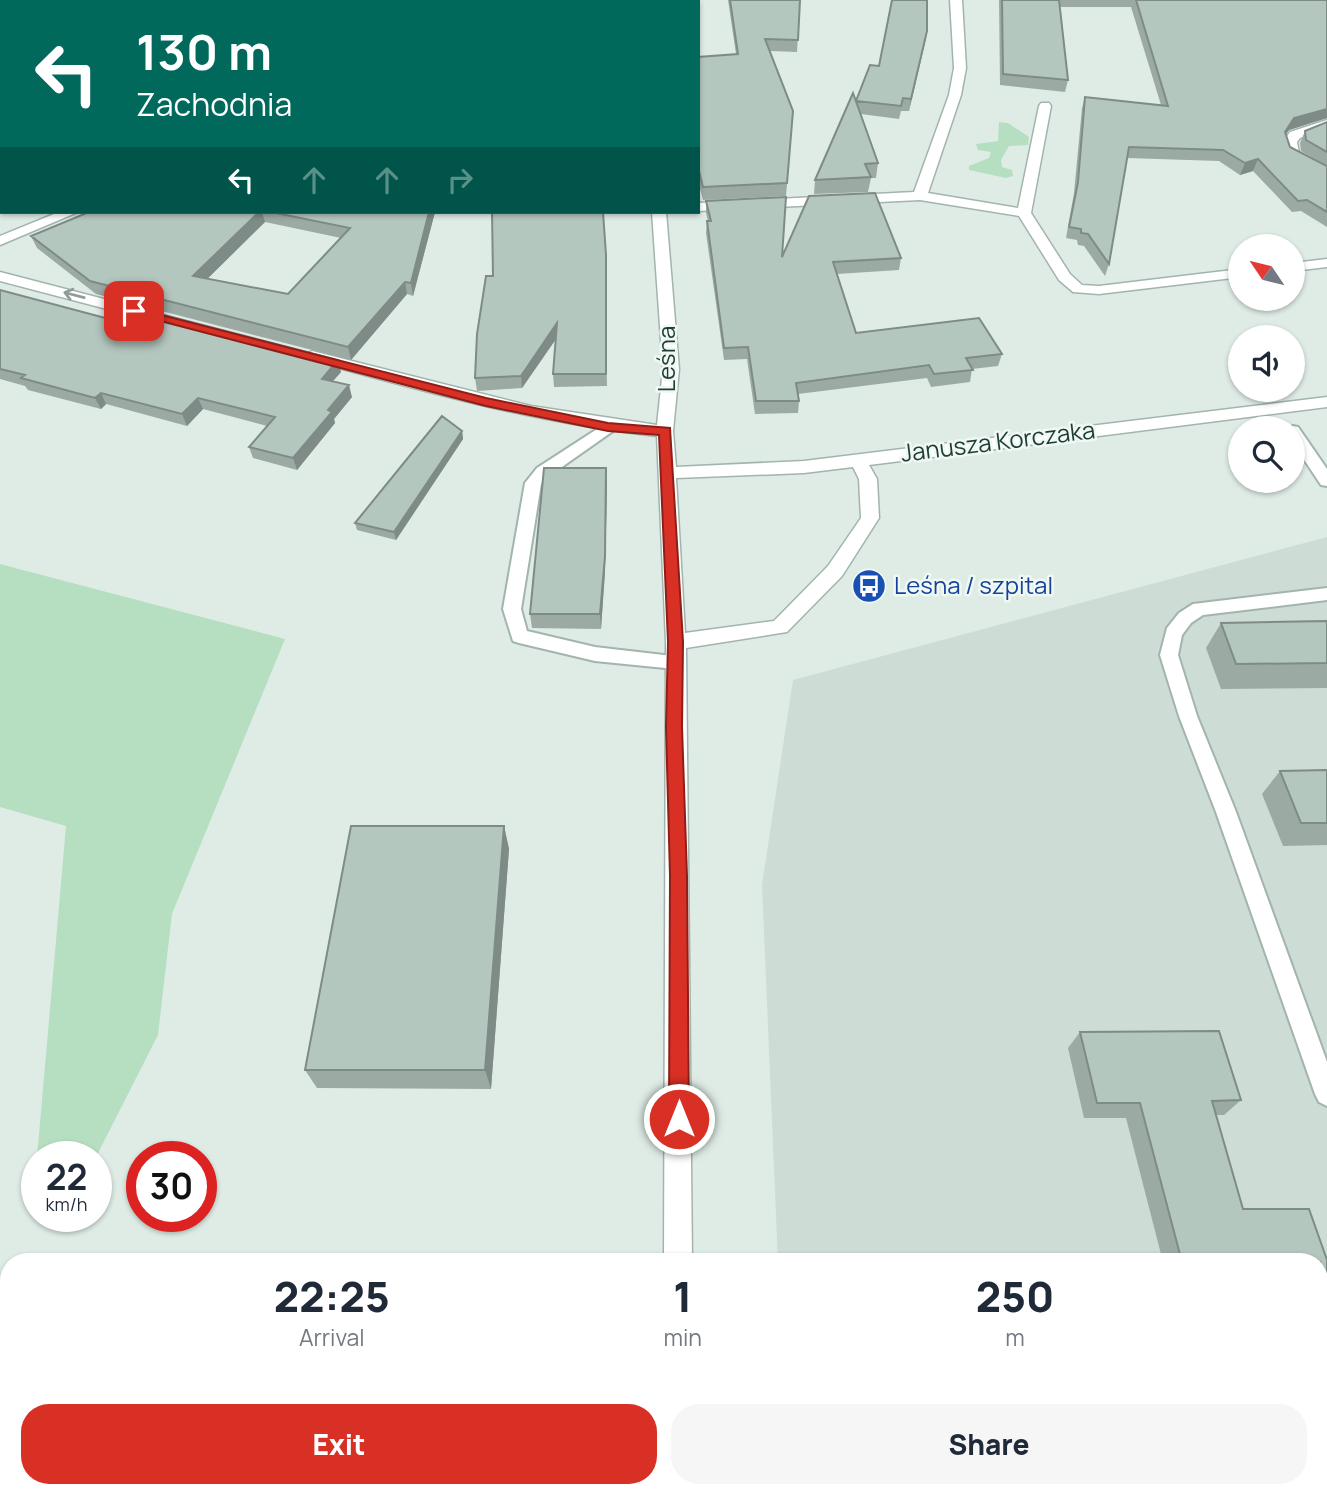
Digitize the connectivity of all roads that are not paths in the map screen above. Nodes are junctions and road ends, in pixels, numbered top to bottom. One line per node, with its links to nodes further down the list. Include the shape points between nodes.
1 (956, 0): 5 (street, via 960,68)
2 (1045, 106): 7 (street)
3 (1327, 124): 4 (street, via 1295,135 1290,142 1293,156)
4 (1327, 175)
5 (920, 196): 6 (street); 7 (street)
6 (700, 207)
7 (1024, 213): 13 (street, via 1065,277 1078,289)
8 (66, 214): 10 (street)
9 (659, 214): 21 (street, Leśna, via 671,369)
10 (0, 241)
11 (1327, 263): 12 (street)
12 (1306, 265)
13 (1228, 275)
14 (0, 276): 15 (street, one-way to 14)
15 (160, 318)
16 (292, 351): 20 (street, via 486,402)
17 (1327, 402): 18 (street, Janusza Korczaka)
18 (1278, 408): 19 (lane); 23 (street, Janusza Korczaka)
19 (1283, 416)
20 (608, 427): 21 (street); 27 (lane, via 533,483 512,609 519,636 595,654)
21 (665, 431): 24 (street, Leśna)
22 (1305, 448): 25 (lane)
23 (858, 461): 24 (street, Janusza Korczaka); 27 (street, via 868,479 870,518 835,571 780,627)
24 (669, 473): 27 (street, Leśna)
25 (1327, 481)
26 (1327, 594): 28 (lane, via 1199,609 1173,633 1169,655)
27 (675, 652): 29 (street, Leśna)
28 (1327, 1094)
29 (678, 1253)

